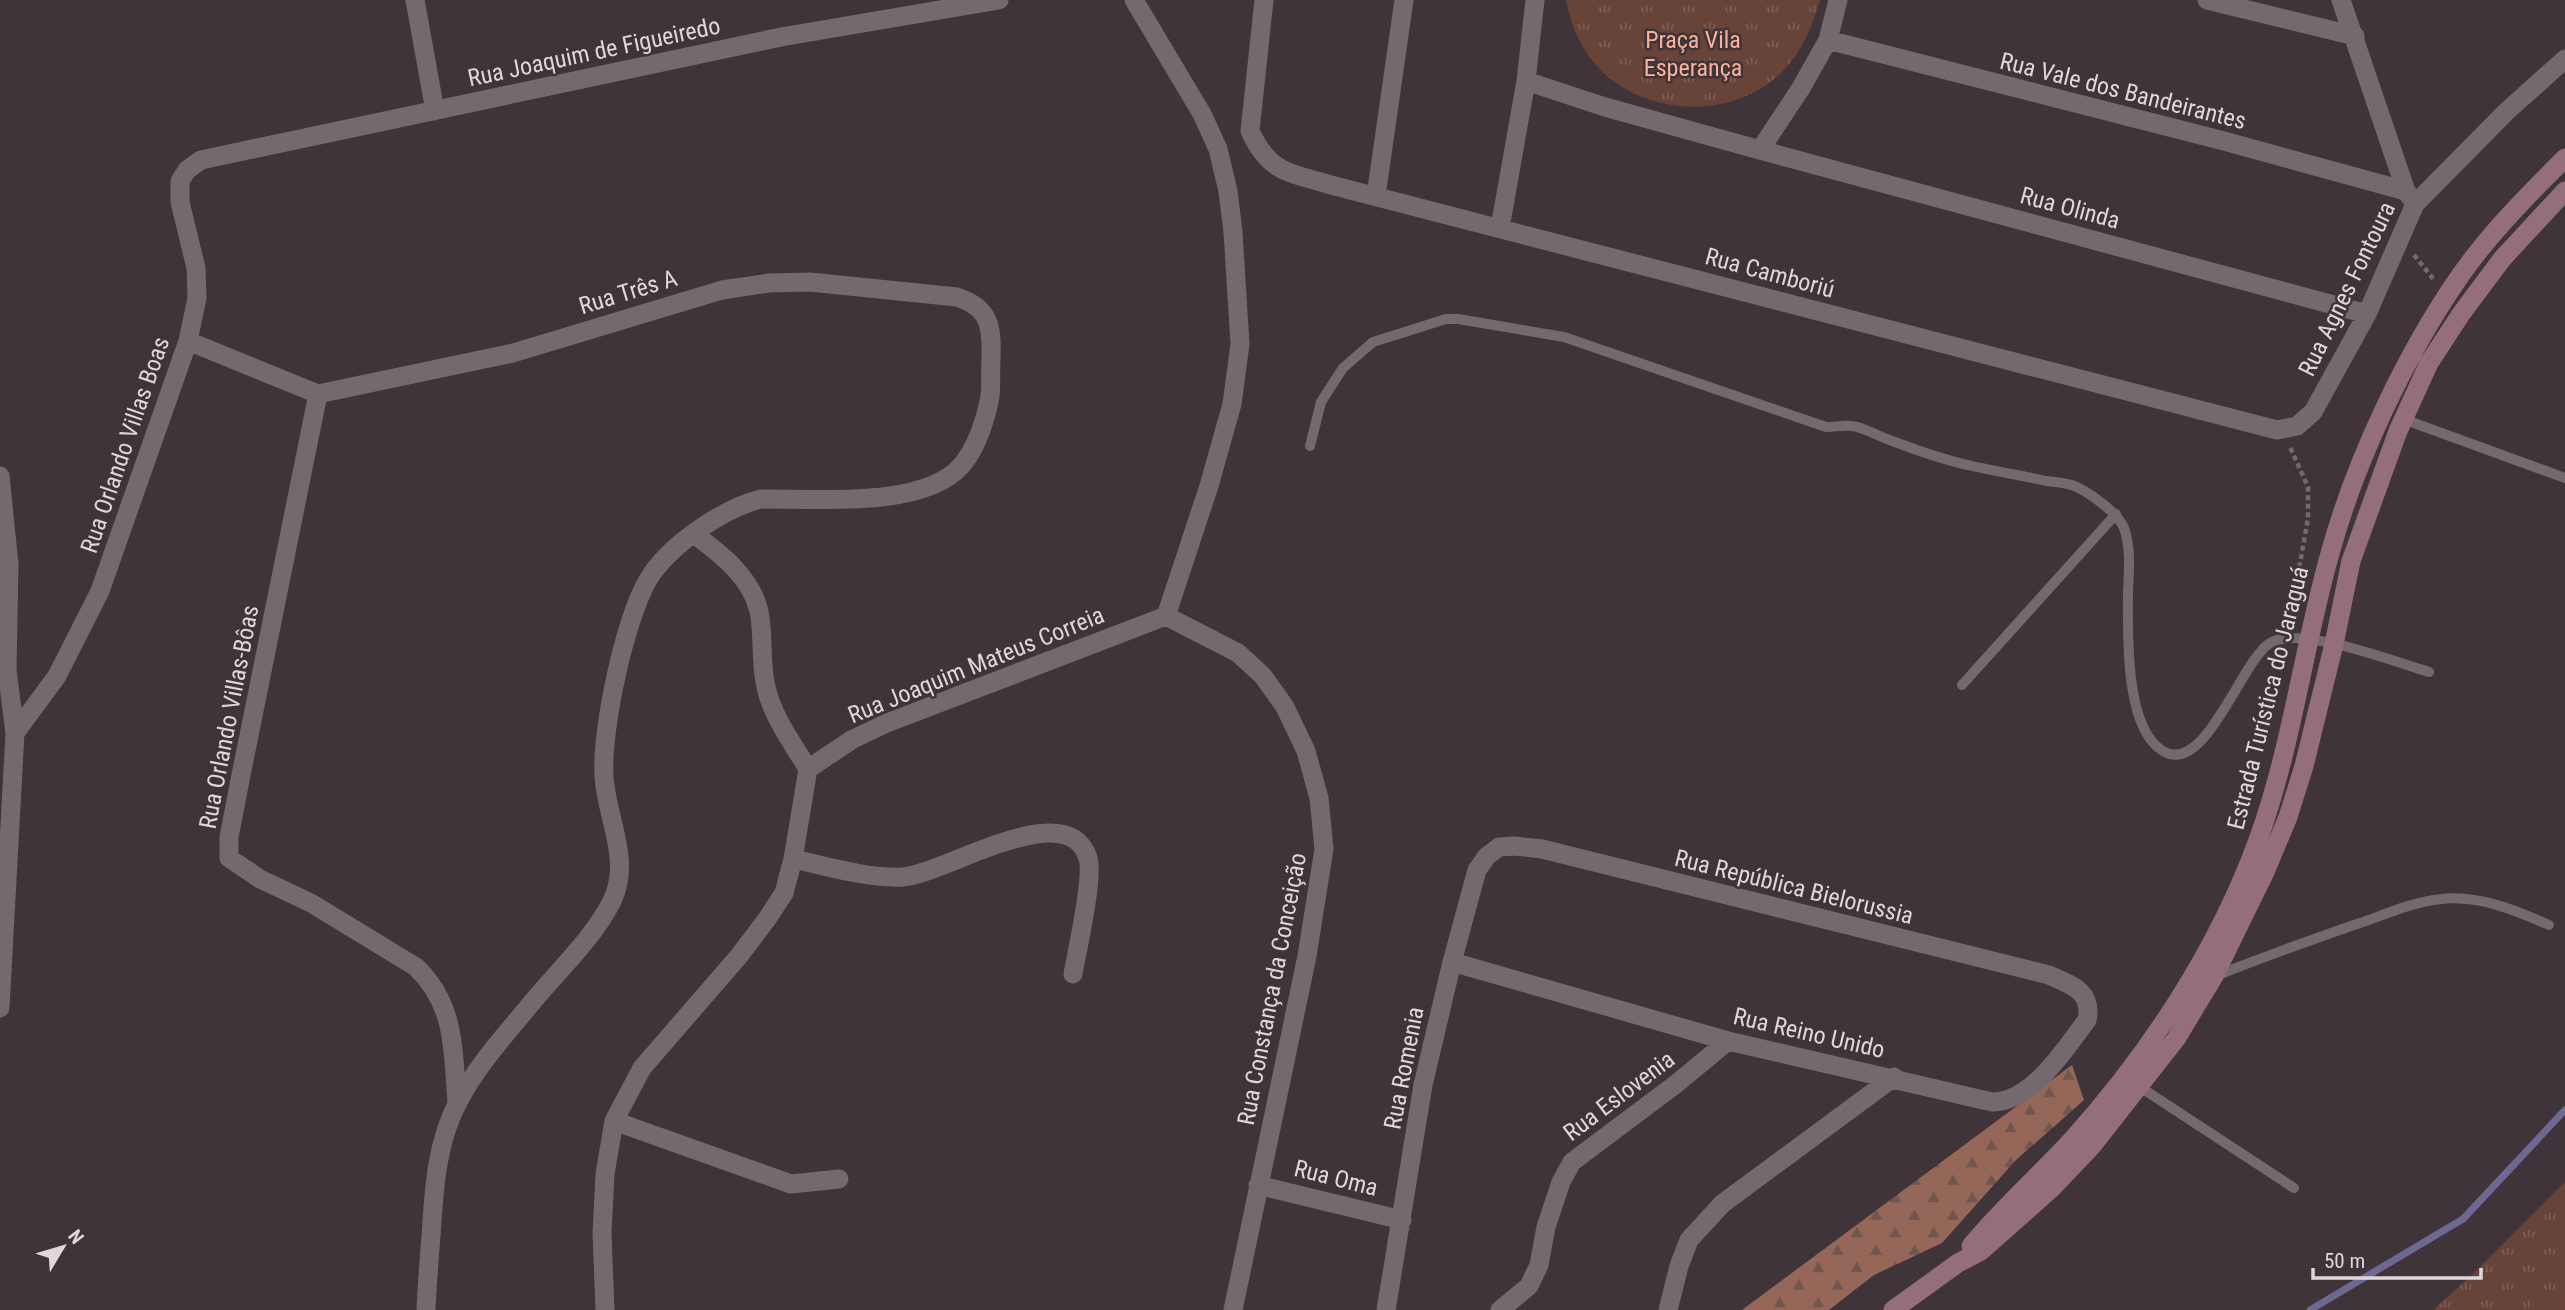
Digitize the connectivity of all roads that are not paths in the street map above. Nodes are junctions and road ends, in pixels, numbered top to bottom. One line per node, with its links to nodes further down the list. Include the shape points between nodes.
1 (415, 0): 14 (street)
2 (999, 0): 14 (street, Rua Joaquim de Figueiredo, via 781,37)
3 (1134, 0): 32 (street, via 1218,149 1233,232 1240,344 1232,404)
4 (1264, 0): 19 (street, Rua Camboriú, via 1250,131 1257,148 1276,166)
5 (1404, 0): 19 (street)
6 (1535, 0): 13 (street)
7 (1838, 0): 11 (street)
8 (2207, 0): 10 (street)
9 (2341, 0): 10 (street)
10 (2355, 36): 20 (street)
11 (1828, 40): 15 (street); 20 (street, Rua Vale dos Bandeirantes, via 2224,141)
12 (2565, 59): 20 (street, Rua Agnes Fontoura)
13 (1525, 81): 15 (street, Rua Olinda); 21 (street)
14 (435, 111): 17 (street, Rua Joaquim de Figueiredo)
15 (1760, 150): 22 (street, Rua Olinda)
16 (2565, 158): 33 (main road, Estrada Turística do Jaraguá, via 2515,208 2461,275 2425,331 2354,479)
17 (201, 160): 23 (street, Rua Orlando Villas Boas, via 180,181 197,278)
18 (2565, 191): 25 (main road, Estrada Turística do Jaraguá, via 2502,259 2461,314 2429,363)
19 (1376, 196): 21 (street, Rua Camboriú)
20 (2411, 197): 22 (street, Rua Agnes Fontoura, via 2401,238)
21 (1500, 228): 26 (street, Rua Camboriú)
22 (2367, 314): 26 (street, Rua Agnes Fontoura, via 2313,412)
23 (188, 341): 24 (street); 37 (street, Rua Orlando Villas Boas, via 100,591 57,676)
24 (317, 394): 31 (street, Rua Três A, via 513,353 722,290 769,283 810,282 957,297 981,310 992,334 989,401 976,443 961,466 921,490 890,497 761,499 742,504); 51 (street, Rua Orlando Villas-Bôas, via 240,775 229,858 260,879 311,902 416,967 431,982 452,1031)
25 (2403, 419): 29 (lane); 34 (main road, Estrada Turística do Jaraguá, via 2351,561)
26 (2289, 428)
27 (1310, 446): 30 (lane, via 1321,402 1343,368 1373,342 1458,319 1564,337 1826,428 1853,426 1967,465 2076,486)
28 (0, 476): 37 (street, via 9,564 7,670)
29 (2565, 478)
30 (2116, 514): 33 (lane, via 2124,528 2129,559 2134,706 2145,732 2165,753 2184,754 2213,729 2239,682 2270,643 2287,637); 36 (lane)
31 (694, 534): 38 (street, via 726,558 748,586 759,611 766,690); 51 (street, via 654,571 641,592 621,658 604,745 604,779 619,851 620,880 612,901)
32 (1166, 616): 38 (street, Rua Joaquim Mateus Correia, via 887,723); 54 (street, Rua Constança da Conceição, via 1238,653 1263,676 1285,707 1306,751 1319,798 1324,849)
33 (2309, 638): 34 (lane); 57 (main road, Estrada Turística do Jaraguá, via 2258,841 2215,937 2143,1052 2073,1139)
34 (2334, 644): 35 (lane); 45 (main road, Estrada Turística do Jaraguá, via 2288,817)
35 (2429, 672)
36 (1962, 685)
37 (15, 733): 39 (street)
38 (808, 769): 41 (street)
39 (4, 841): 47 (street)
40 (1499, 847): 43 (street, Rua Romenia, via 1477,870); 46 (street, Rua República Bielorussia, via 1542,849 2049,975)
41 (793, 859): 44 (street, via 905,877 1014,838 1058,833 1071,837 1088,858 1089,880); 52 (street, via 784,893 768,919 642,1068)
42 (2549, 925): 45 (lane, via 2507,906 2442,899 2411,905)
43 (1452, 962): 48 (street, Rua Reino Unido); 56 (street, Rua Romenia, via 1423,1085)
44 (1073, 974)
45 (2214, 976): 50 (main road, Estrada Turística do Jaraguá)
46 (2074, 986): 49 (street, Rua Reino Unido, via 2085,997 2087,1020 2037,1081 2013,1098 1992,1102)
47 (0, 1008)
48 (1728, 1041): 49 (street, Rua Reino Unido); 62 (street, Rua Eslovenia, via 1572,1162 1561,1182 1529,1286)
49 (1894, 1077): 63 (street, via 1722,1204 1689,1240)
50 (2140, 1087): 55 (lane); 57 (main road, Estrada Turística do Jaraguá, via 2051,1189 1981,1251)
51 (457, 1103): 58 (street, via 435,1177)
52 (614, 1121): 53 (street, via 791,1184); 59 (street, via 604,1174)
53 (839, 1180)
54 (1258, 1185): 56 (street, Rua Oma); 60 (street, Rua Constança da Conceição)
55 (2294, 1188)
56 (1402, 1220): 61 (street, Rua Romenia)
57 (1958, 1263): 64 (main road, Estrada Turística do Jaraguá)
58 (426, 1310)
59 (605, 1310)
60 (1233, 1310)
61 (1386, 1310)
62 (1500, 1310)
63 (1668, 1310)
64 (1893, 1310)

